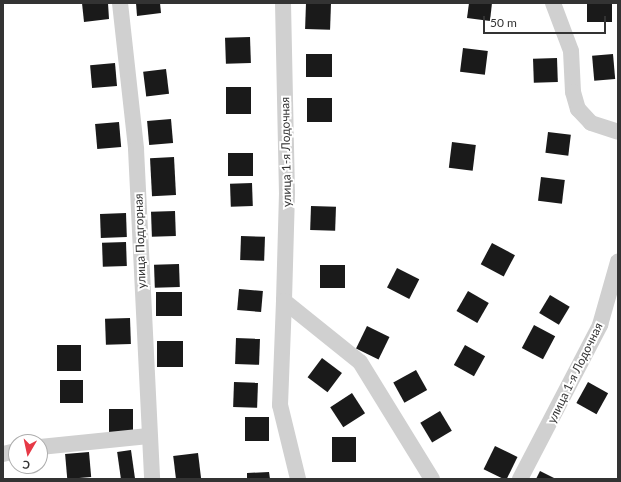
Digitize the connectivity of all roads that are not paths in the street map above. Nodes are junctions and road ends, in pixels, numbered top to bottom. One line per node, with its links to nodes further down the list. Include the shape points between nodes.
1 (120, 3): 7 (street, улица Подгорная, via 136,149)
2 (283, 3): 6 (street, улица 1-я Лодочная, via 287,193)
3 (553, 3): 4 (street, via 569,45 573,92 578,109 591,123)
4 (618, 132)
5 (618, 262): 12 (street, улица 1-я Лодочная, via 600,325)
6 (284, 301): 10 (street, улица 1-я Лодочная, via 280,406); 11 (street, via 360,362)
7 (148, 436): 8 (street); 9 (street, улица Подгорная)
8 (48, 446)
9 (152, 479)
10 (298, 479)
11 (432, 479)
12 (520, 479)

